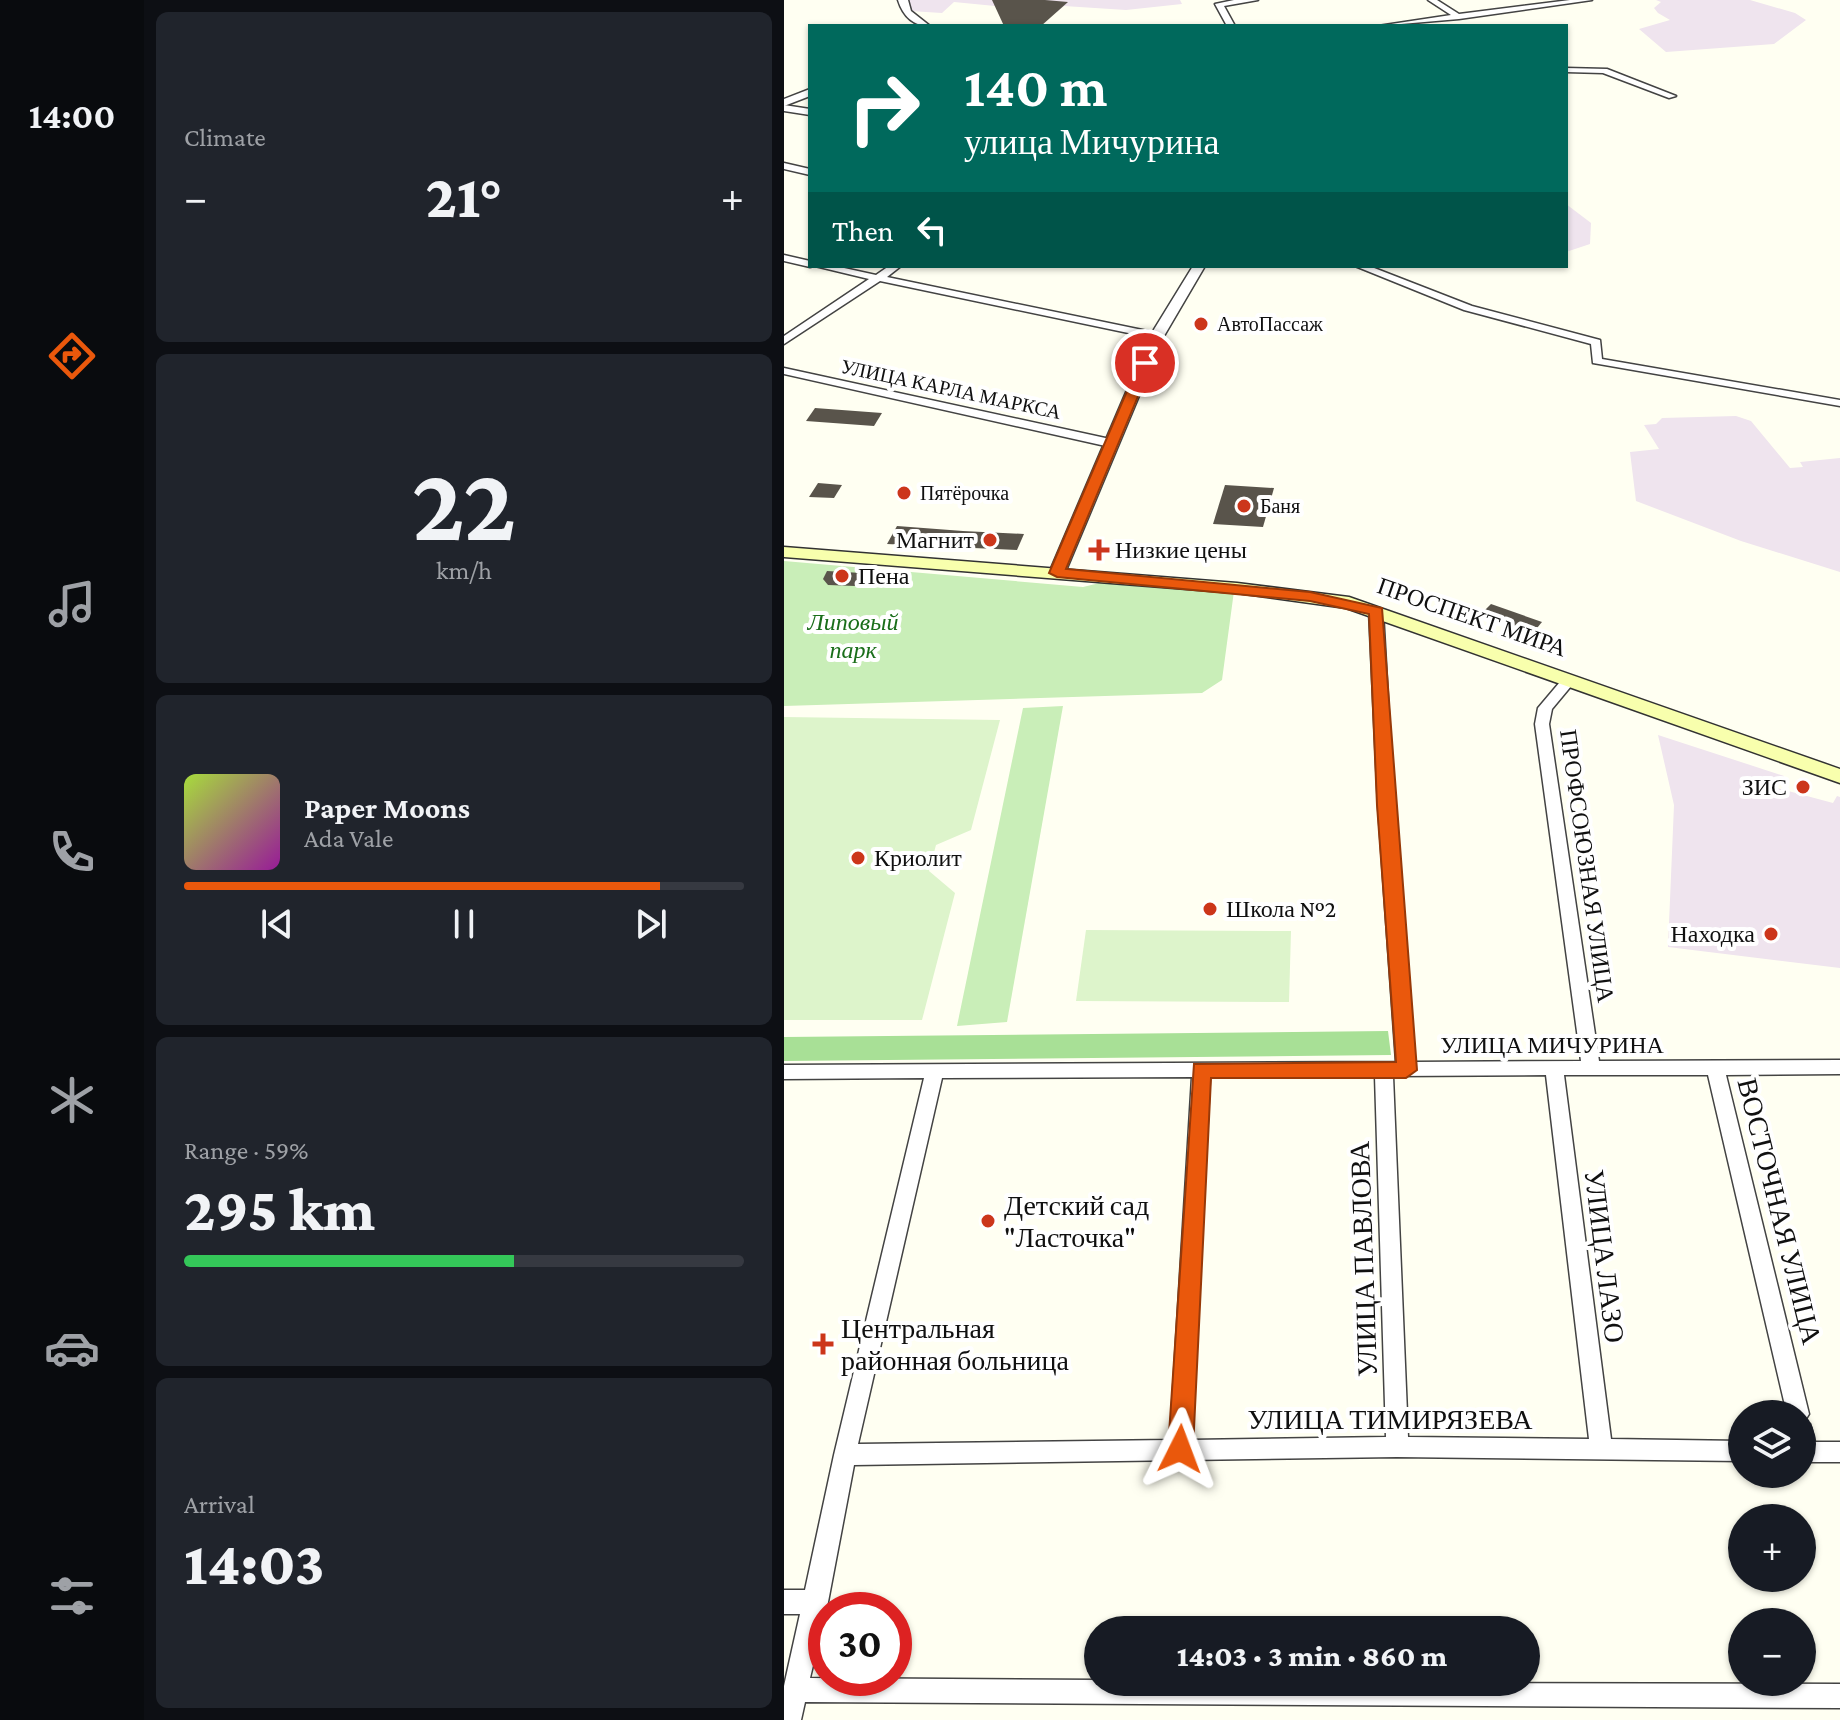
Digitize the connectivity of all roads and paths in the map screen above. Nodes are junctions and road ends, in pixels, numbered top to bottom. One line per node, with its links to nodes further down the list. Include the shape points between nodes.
1 (903, 0): 6 (street, via 907,12)
2 (1254, 0): 7 (street, via 1219,4)
3 (1432, 0): 5 (street)
4 (1588, 0): 5 (street)
5 (1459, 17): 8 (street)
6 (922, 24)
7 (1230, 24)
8 (1399, 24)
9 (1568, 70): 11 (street, via 1604,71)
10 (808, 93): 12 (street)
11 (1672, 96)
12 (784, 105): 13 (street)
13 (808, 111)
14 (784, 166): 15 (street)
15 (808, 172)
16 (784, 258): 17 (street)
17 (808, 264)
18 (829, 268): 22 (street)
19 (893, 268): 22 (street)
20 (1198, 268): 23 (street)
21 (1365, 268): 26 (street, via 1468,308 1596,342 1597,361)
22 (877, 279): 23 (street); 24 (street)
23 (1157, 336): 27 (street)
24 (784, 341)
25 (784, 371): 27 (street, УЛИЦА КАРЛА МАРКСА)
26 (1840, 403)
27 (1110, 443): 29 (street)
28 (784, 552): 29 (main road, ПРОСПЕКТ МИРА)
29 (1057, 573): 30 (main road, ПРОСПЕКТ МИРА, via 1285,593)
30 (1376, 611): 31 (main road, ПРОСПЕКТ МИРА); 39 (street)
31 (1570, 679): 32 (main road, ПРОСПЕКТ МИРА); 36 (street, ПРОФСОЮЗНАЯ УЛИЦА, via 1545,708 1542,724)
32 (1840, 776)
33 (1840, 1067): 34 (street, УЛИЦА МИЧУРИНА)
34 (1715, 1068): 36 (street, УЛИЦА МИЧУРИНА); 42 (street, ВОСТОЧНАЯ УЛИЦА)
35 (1554, 1069): 36 (street, УЛИЦА МИЧУРИНА); 39 (street, УЛИЦА МИЧУРИНА); 46 (street, УЛИЦА ЛАЗО)
36 (1591, 1069)
37 (1201, 1070): 38 (street, УЛИЦА МИЧУРИНА); 40 (street, УЛИЦА МИЧУРИНА); 45 (street)
38 (1384, 1070): 39 (street, УЛИЦА МИЧУРИНА); 43 (street, УЛИЦА ПАВЛОВА)
39 (1406, 1070)
40 (935, 1071): 41 (street, УЛИЦА МИЧУРИНА); 49 (street)
41 (784, 1072)
42 (1795, 1400)
43 (1397, 1447): 45 (street, УЛИЦА ТИМИРЯЗЕВА); 46 (street, УЛИЦА ТИМИРЯЗЕВА)
44 (1816, 1447): 48 (street)
45 (1180, 1449): 49 (street, УЛИЦА ТИМИРЯЗЕВА)
46 (1601, 1449): 47 (street, УЛИЦА ТИМИРЯЗЕВА)
47 (1728, 1451)
48 (1840, 1452)
49 (845, 1455): 50 (street)
50 (818, 1592)
51 (784, 1602): 52 (street)
52 (808, 1602)
53 (808, 1637): 54 (street)
54 (796, 1690): 55 (street); 56 (street)
55 (1840, 1696)
56 (789, 1720)

